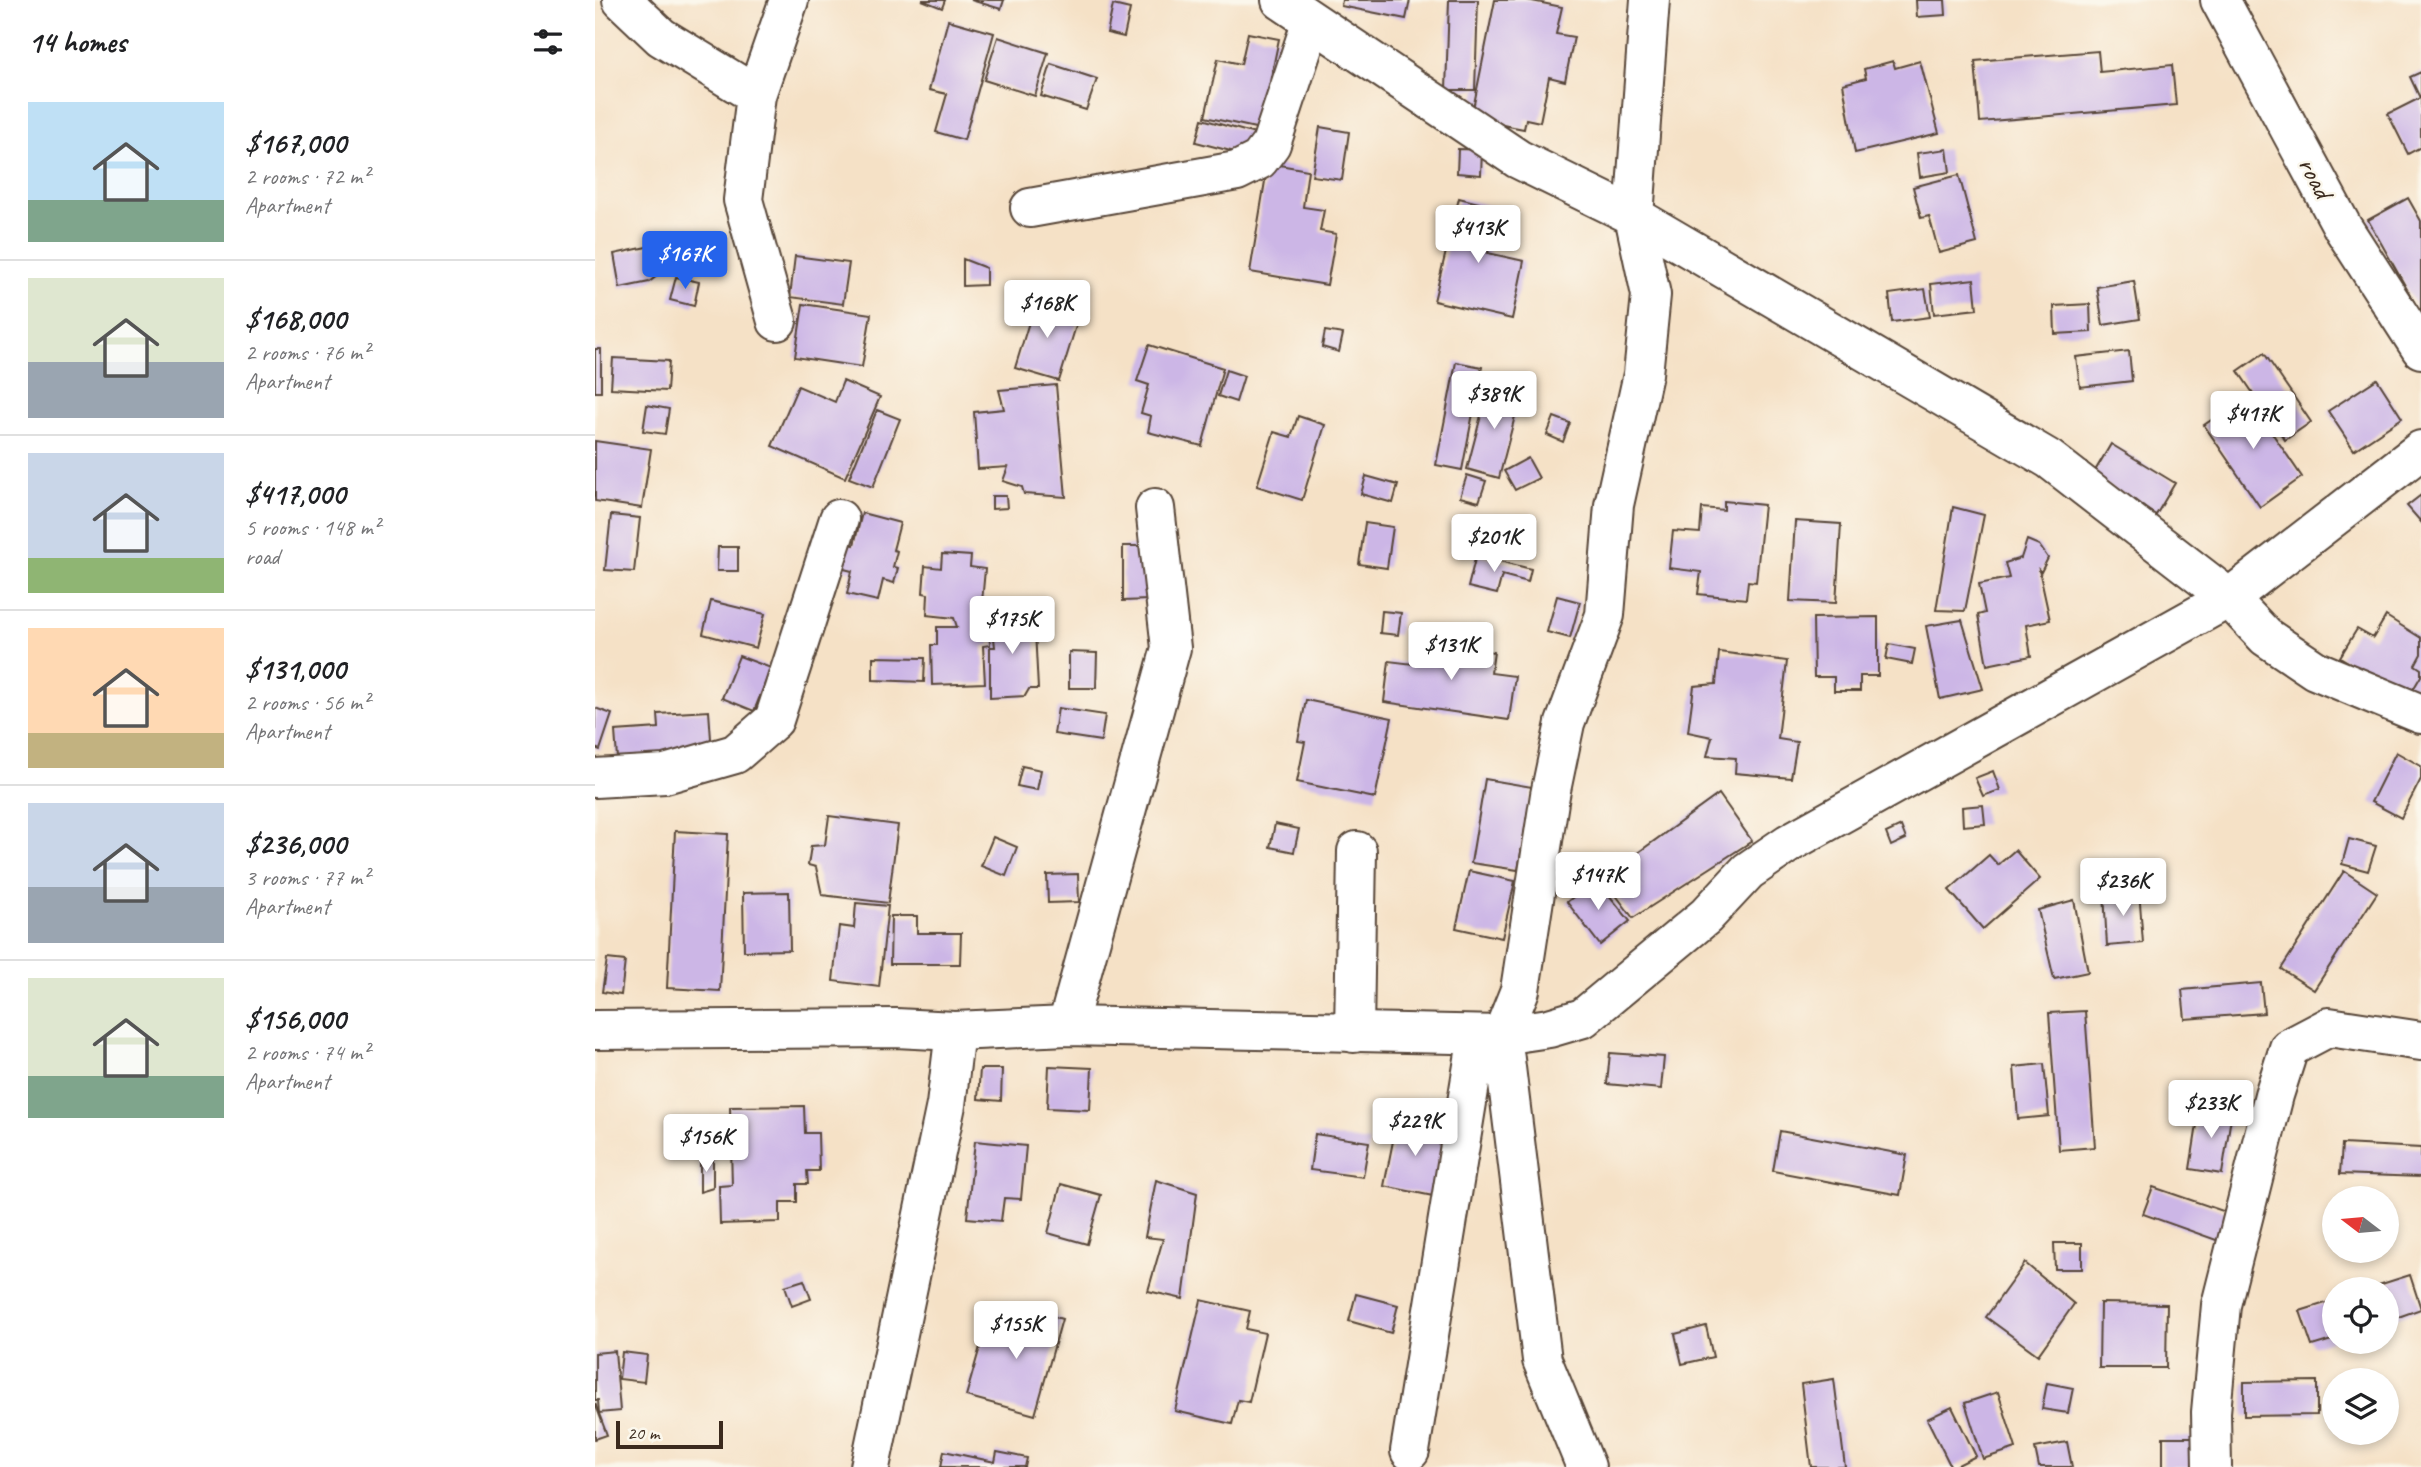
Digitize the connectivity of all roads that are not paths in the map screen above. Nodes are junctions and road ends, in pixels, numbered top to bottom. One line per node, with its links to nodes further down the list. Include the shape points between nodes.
1 (622, 0): 7 (street, via 661,37)
2 (789, 0): 7 (street)
3 (1280, 0): 6 (street)
4 (1650, 0): 9 (street)
5 (2220, 0): 11 (street, road, via 2343,228)
6 (1311, 23): 8 (street, via 1271,144 1259,160 1237,171); 9 (street, via 1518,159)
7 (756, 95): 10 (street, via 743,200)
8 (1030, 208)
9 (1634, 216): 15 (street, via 2049,459); 23 (street, via 1651,295 1643,374 1614,505 1605,615 1565,723 1549,795 1520,990)
10 (777, 321)
11 (2421, 349)
12 (2421, 450): 15 (street)
13 (1155, 508): 19 (street, via 1171,648)
14 (839, 519): 17 (street, via 774,720 735,754 666,774)
15 (2229, 598): 16 (street, via 2266,637 2315,670); 23 (street, via 1789,843 1748,871 1706,916 1583,1018 1549,1028)
16 (2421, 714)
17 (595, 778)
18 (1357, 851): 22 (street)
19 (1067, 1026): 21 (street); 22 (street)
20 (595, 1030): 21 (street)
21 (955, 1031): 26 (street, via 946,1105)
22 (1354, 1033): 23 (street)
23 (1490, 1035): 25 (street); 27 (street, via 1542,1360)
24 (2421, 1041): 28 (street, via 2329,1027 2290,1048 2221,1305 2211,1412)
25 (1410, 1451)
26 (870, 1467)
27 (1586, 1467)
28 (2212, 1467)

